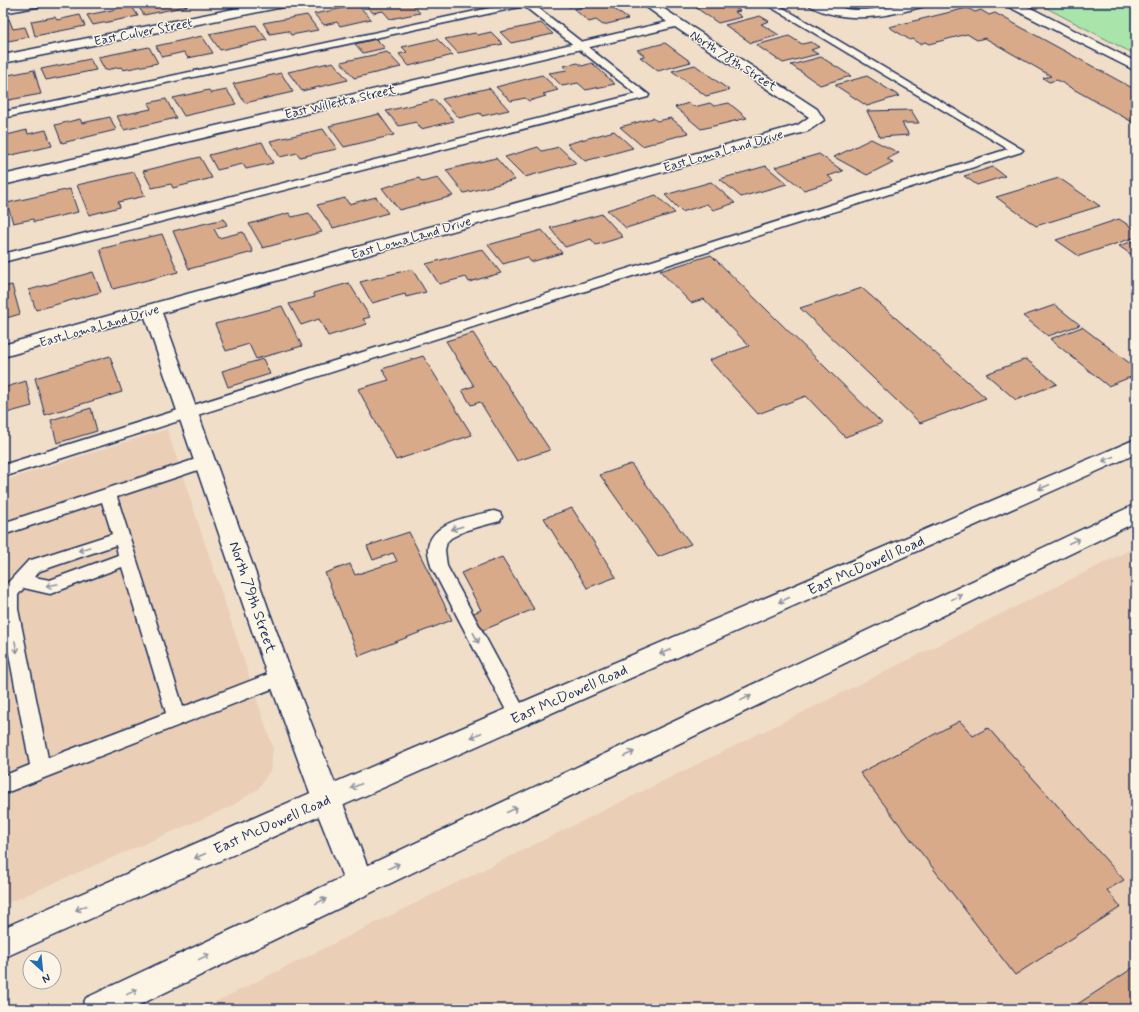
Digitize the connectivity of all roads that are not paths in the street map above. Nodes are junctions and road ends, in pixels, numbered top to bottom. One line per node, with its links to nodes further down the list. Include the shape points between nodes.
1 (42, 3): 8 (lane)
2 (284, 3): 11 (street, East Culver Street)
3 (647, 3): 9 (street, North 78th Street)
4 (769, 3): 19 (lane, via 1017,150)
5 (814, 3): 6 (street, via 838,12 861,14 890,12)
6 (920, 3)
7 (1011, 3): 12 (street)
8 (3, 10)
9 (677, 23): 10 (street, East Willetta Street); 14 (street, North 78th Street, via 812,112)
10 (580, 46): 13 (lane, via 526,3); 15 (street, East Willetta Street); 16 (lane, via 644,95)
11 (3, 59)
12 (1136, 67)
13 (3, 115)
14 (817, 120): 17 (street, East Loma Land Drive, via 803,128)
15 (3, 180)
16 (3, 258)
17 (152, 310): 18 (street, East Loma Land Drive); 19 (street, North 79th Street)
18 (3, 352)
19 (188, 413): 21 (street, North 79th Street); 22 (lane)
20 (1136, 446): 31 (street, East McDowell Road, one-way to 31)
21 (205, 462): 23 (lane); 30 (street, North 79th Street)
22 (3, 470)
23 (108, 494): 26 (lane); 27 (lane)
24 (1136, 512): 36 (street, one-way to 24)
25 (494, 517): 31 (lane, one-way to 31, via 450,530 440,536 436,546 439,566)
26 (3, 529)
27 (121, 537): 28 (lane); 29 (lane, one-way to 29, via 34,566)
28 (128, 558): 29 (lane, one-way to 29, via 50,587); 32 (lane)
29 (20, 581): 33 (lane, one-way to 33, via 9,593 9,609)
30 (281, 677): 32 (lane); 35 (street, North 79th Street)
31 (519, 716): 35 (street, East McDowell Road, one-way to 35)
32 (177, 718): 33 (lane)
33 (41, 771): 34 (lane)
34 (3, 785)
35 (325, 800): 36 (street, North 79th Street); 37 (street, East McDowell Road, one-way to 37)
36 (359, 883): 38 (street, one-way to 36)
37 (3, 943)
38 (97, 1009)

